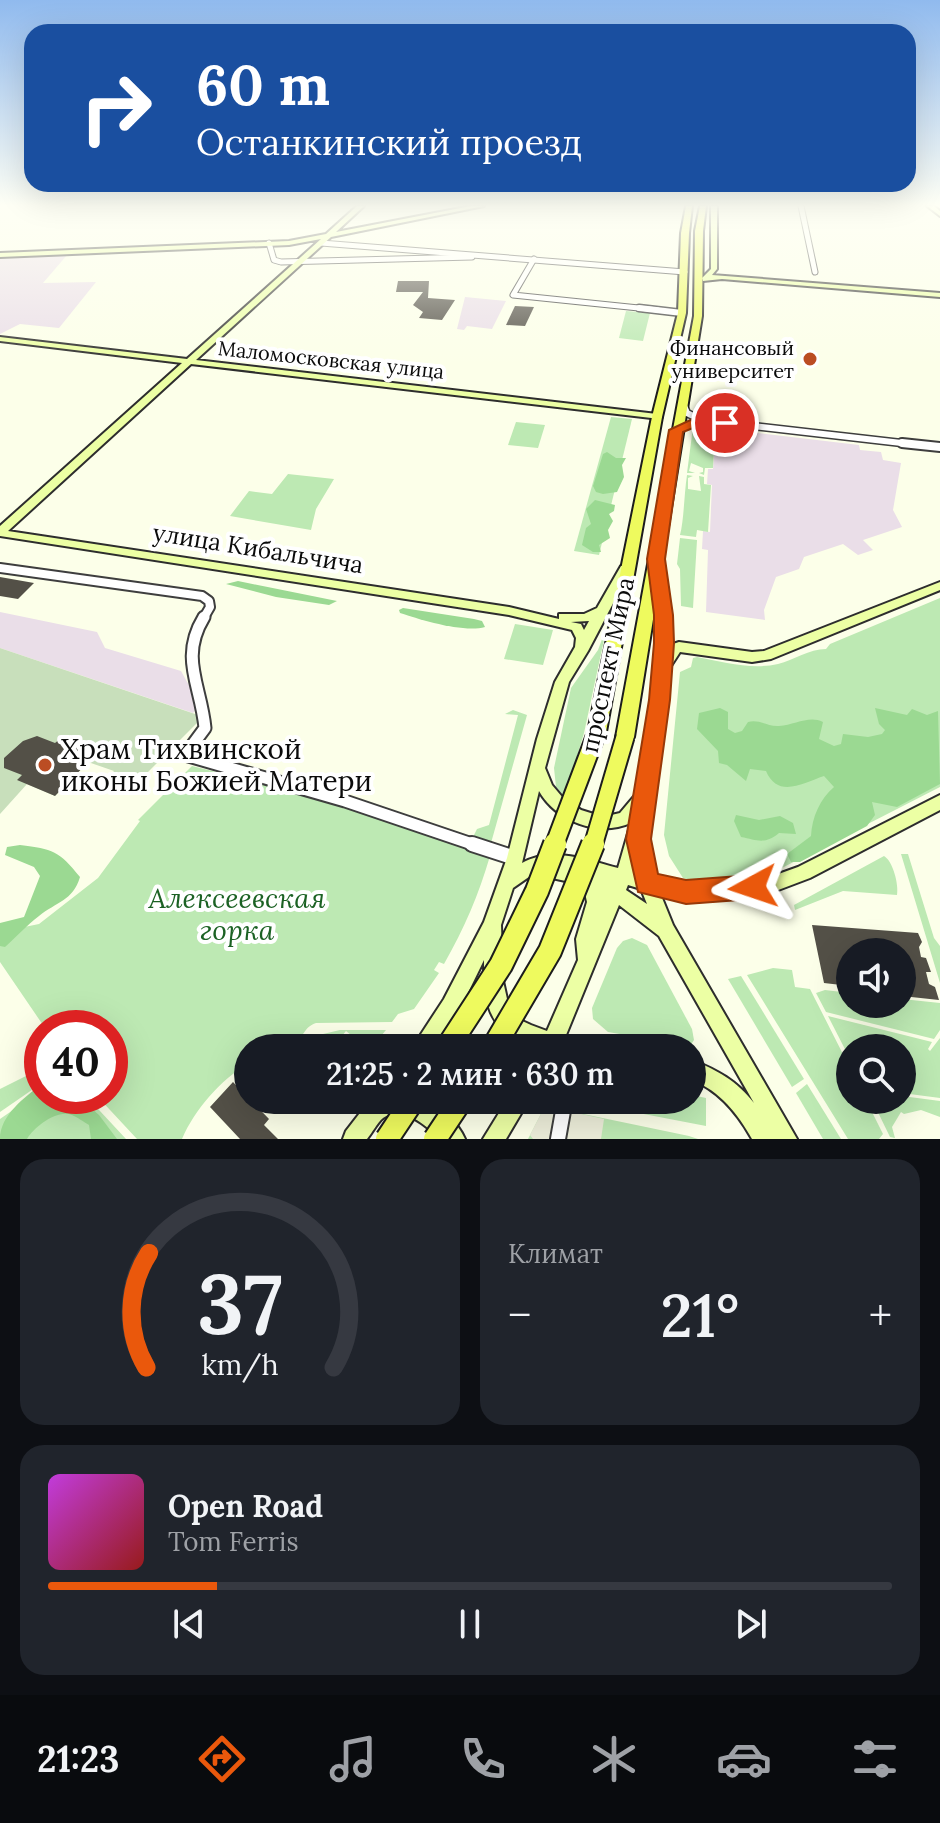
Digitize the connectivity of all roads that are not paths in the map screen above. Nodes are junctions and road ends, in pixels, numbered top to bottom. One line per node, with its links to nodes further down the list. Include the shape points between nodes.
1 (274, 259): 10 (street)
2 (304, 259): 10 (street)
3 (455, 259): 10 (street)
4 (534, 259): 16 (street, via 513,295)
5 (536, 259): 12 (street)
6 (685, 259): 12 (main road, проспект Мира)
7 (699, 259): 11 (main road, проспект Мира)
8 (713, 259): 14 (street)
9 (812, 259): 13 (street)
10 (301, 262): 18 (street)
11 (699, 267): 14 (main road, проспект Мира); 14 (street)
12 (685, 272): 16 (main road, проспект Мира)
13 (815, 272)
14 (706, 279): 15 (street); 19 (main road, проспект Мира)
15 (940, 295)
16 (682, 313): 20 (main road, проспект Мира)
17 (0, 339): 18 (street, Маломосковская улица)
18 (190, 362): 20 (street, Маломосковская улица); 24 (street)
19 (681, 399): 21 (street, via 687,413); 22 (main road, проспект Мира)
20 (657, 417): 26 (main road, проспект Мира)
21 (701, 420): 22 (street); 23 (street)
22 (676, 430): 25 (main road, проспект Мира)
23 (940, 447)
24 (0, 532): 30 (street, улица Кибальчича)
25 (656, 559): 32 (street); 47 (main road, проспект Мира, bridge, via 625,737 602,815 536,979)
26 (630, 560): 29 (street); 46 (main road, проспект Мира, bridge, via 585,770 501,965)
27 (0, 568): 37 (street, via 202,596 210,607 193,635 191,668 205,728 185,755)
28 (940, 586): 32 (street, via 766,656 676,648)
29 (607, 605): 30 (street, улица Кибальчича, via 583,619); 31 (street)
30 (509, 611): 31 (street, улица Кибальчича, via 576,627 583,638)
31 (581, 651): 33 (street, via 562,682)
32 (662, 670): 34 (street)
33 (537, 768): 34 (street, via 557,802 593,820 624,819); 37 (street)
34 (643, 796): 36 (street)
35 (940, 802): 40 (street, via 781,883 686,892)
36 (639, 825): 40 (street); 41 (street)
37 (515, 858): 39 (street)
38 (580, 877): 39 (street, via 539,870); 41 (street); 44 (street, via 593,889 597,902 586,935)
39 (508, 883): 41 (street, via 531,866 552,861 572,863); 42 (street)
40 (647, 883): 41 (street); 43 (street)
41 (619, 884): 43 (street); 44 (street)
42 (492, 924): 45 (street); 48 (street, via 498,1011)
43 (666, 930): 64 (street)
44 (586, 964): 49 (street)
45 (432, 1034)
46 (456, 1034)
47 (502, 1034)
48 (524, 1034)
49 (556, 1034)
50 (706, 1076): 63 (street, via 735,1095)
51 (373, 1114): 57 (street)
52 (404, 1114): 58 (main road, bridge)
53 (422, 1114): 60 (street)
54 (452, 1114): 59 (main road, bridge)
55 (510, 1114): 61 (street)
56 (562, 1114): 62 (street)
57 (354, 1139)
58 (387, 1139)
59 (435, 1139)
60 (454, 1139)
61 (494, 1139)
62 (558, 1139)
63 (764, 1139)
64 (786, 1139)

